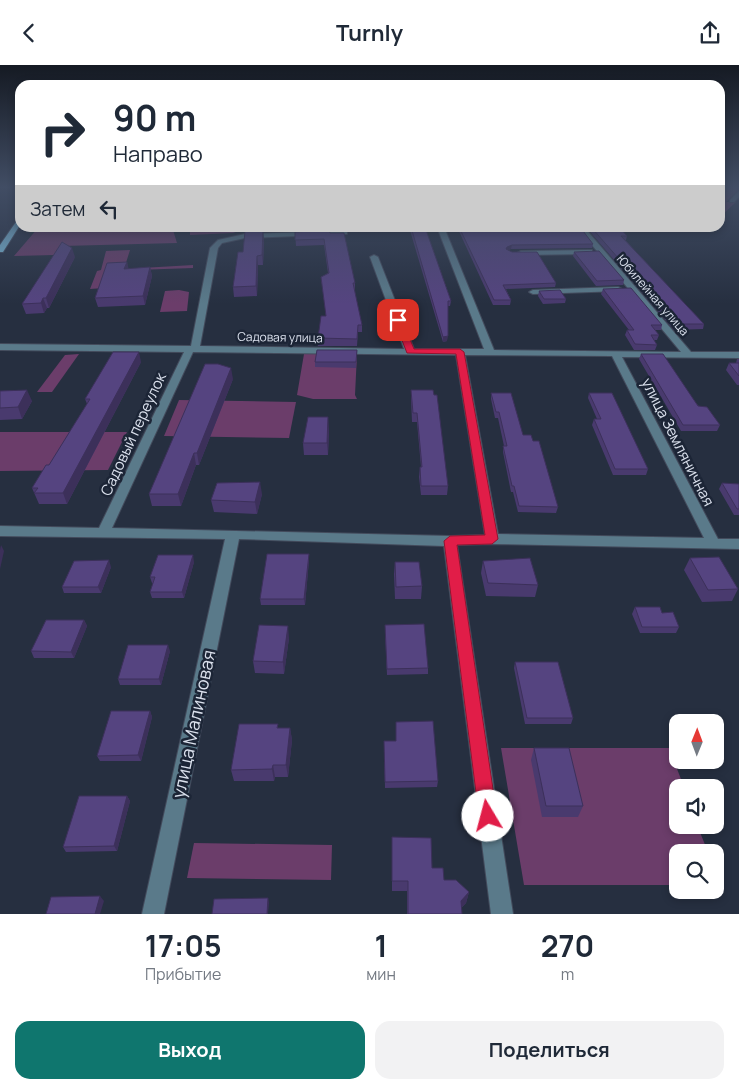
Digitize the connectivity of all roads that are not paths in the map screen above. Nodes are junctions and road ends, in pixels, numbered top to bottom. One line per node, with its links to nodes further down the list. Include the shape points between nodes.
1 (15, 227): 5 (main road)
2 (442, 232): 15 (street)
3 (584, 232): 6 (street, Юбилейная улица)
4 (345, 233): 12 (street, Садовый переулок, via 244,236 220,241 214,248)
5 (0, 250)
6 (601, 252): 7 (street); 9 (street, Юбилейная улица)
7 (512, 253)
8 (374, 257): 13 (street)
9 (633, 289): 10 (street); 17 (street, Юбилейная улица)
10 (533, 292)
11 (0, 347): 12 (street, Садовая улица)
12 (192, 349): 13 (street, Садовая улица); 20 (street, Садовый переулок)
13 (410, 351): 14 (street, Садовая улица)
14 (460, 352): 15 (street, Садовая улица); 22 (street)
15 (490, 352): 16 (street, Садовая улица)
16 (616, 354): 17 (street, Садовая улица); 24 (street, улица Земляничная)
17 (689, 355): 18 (street, Садовая улица)
18 (739, 355)
19 (0, 531): 20 (street)
20 (103, 533): 21 (street)
21 (233, 534): 23 (street); 26 (street, улица Малиновая)
22 (492, 539): 23 (street); 24 (street)
23 (450, 541): 27 (street)
24 (713, 543): 25 (street)
25 (739, 544)
26 (153, 914)
27 (502, 914)

